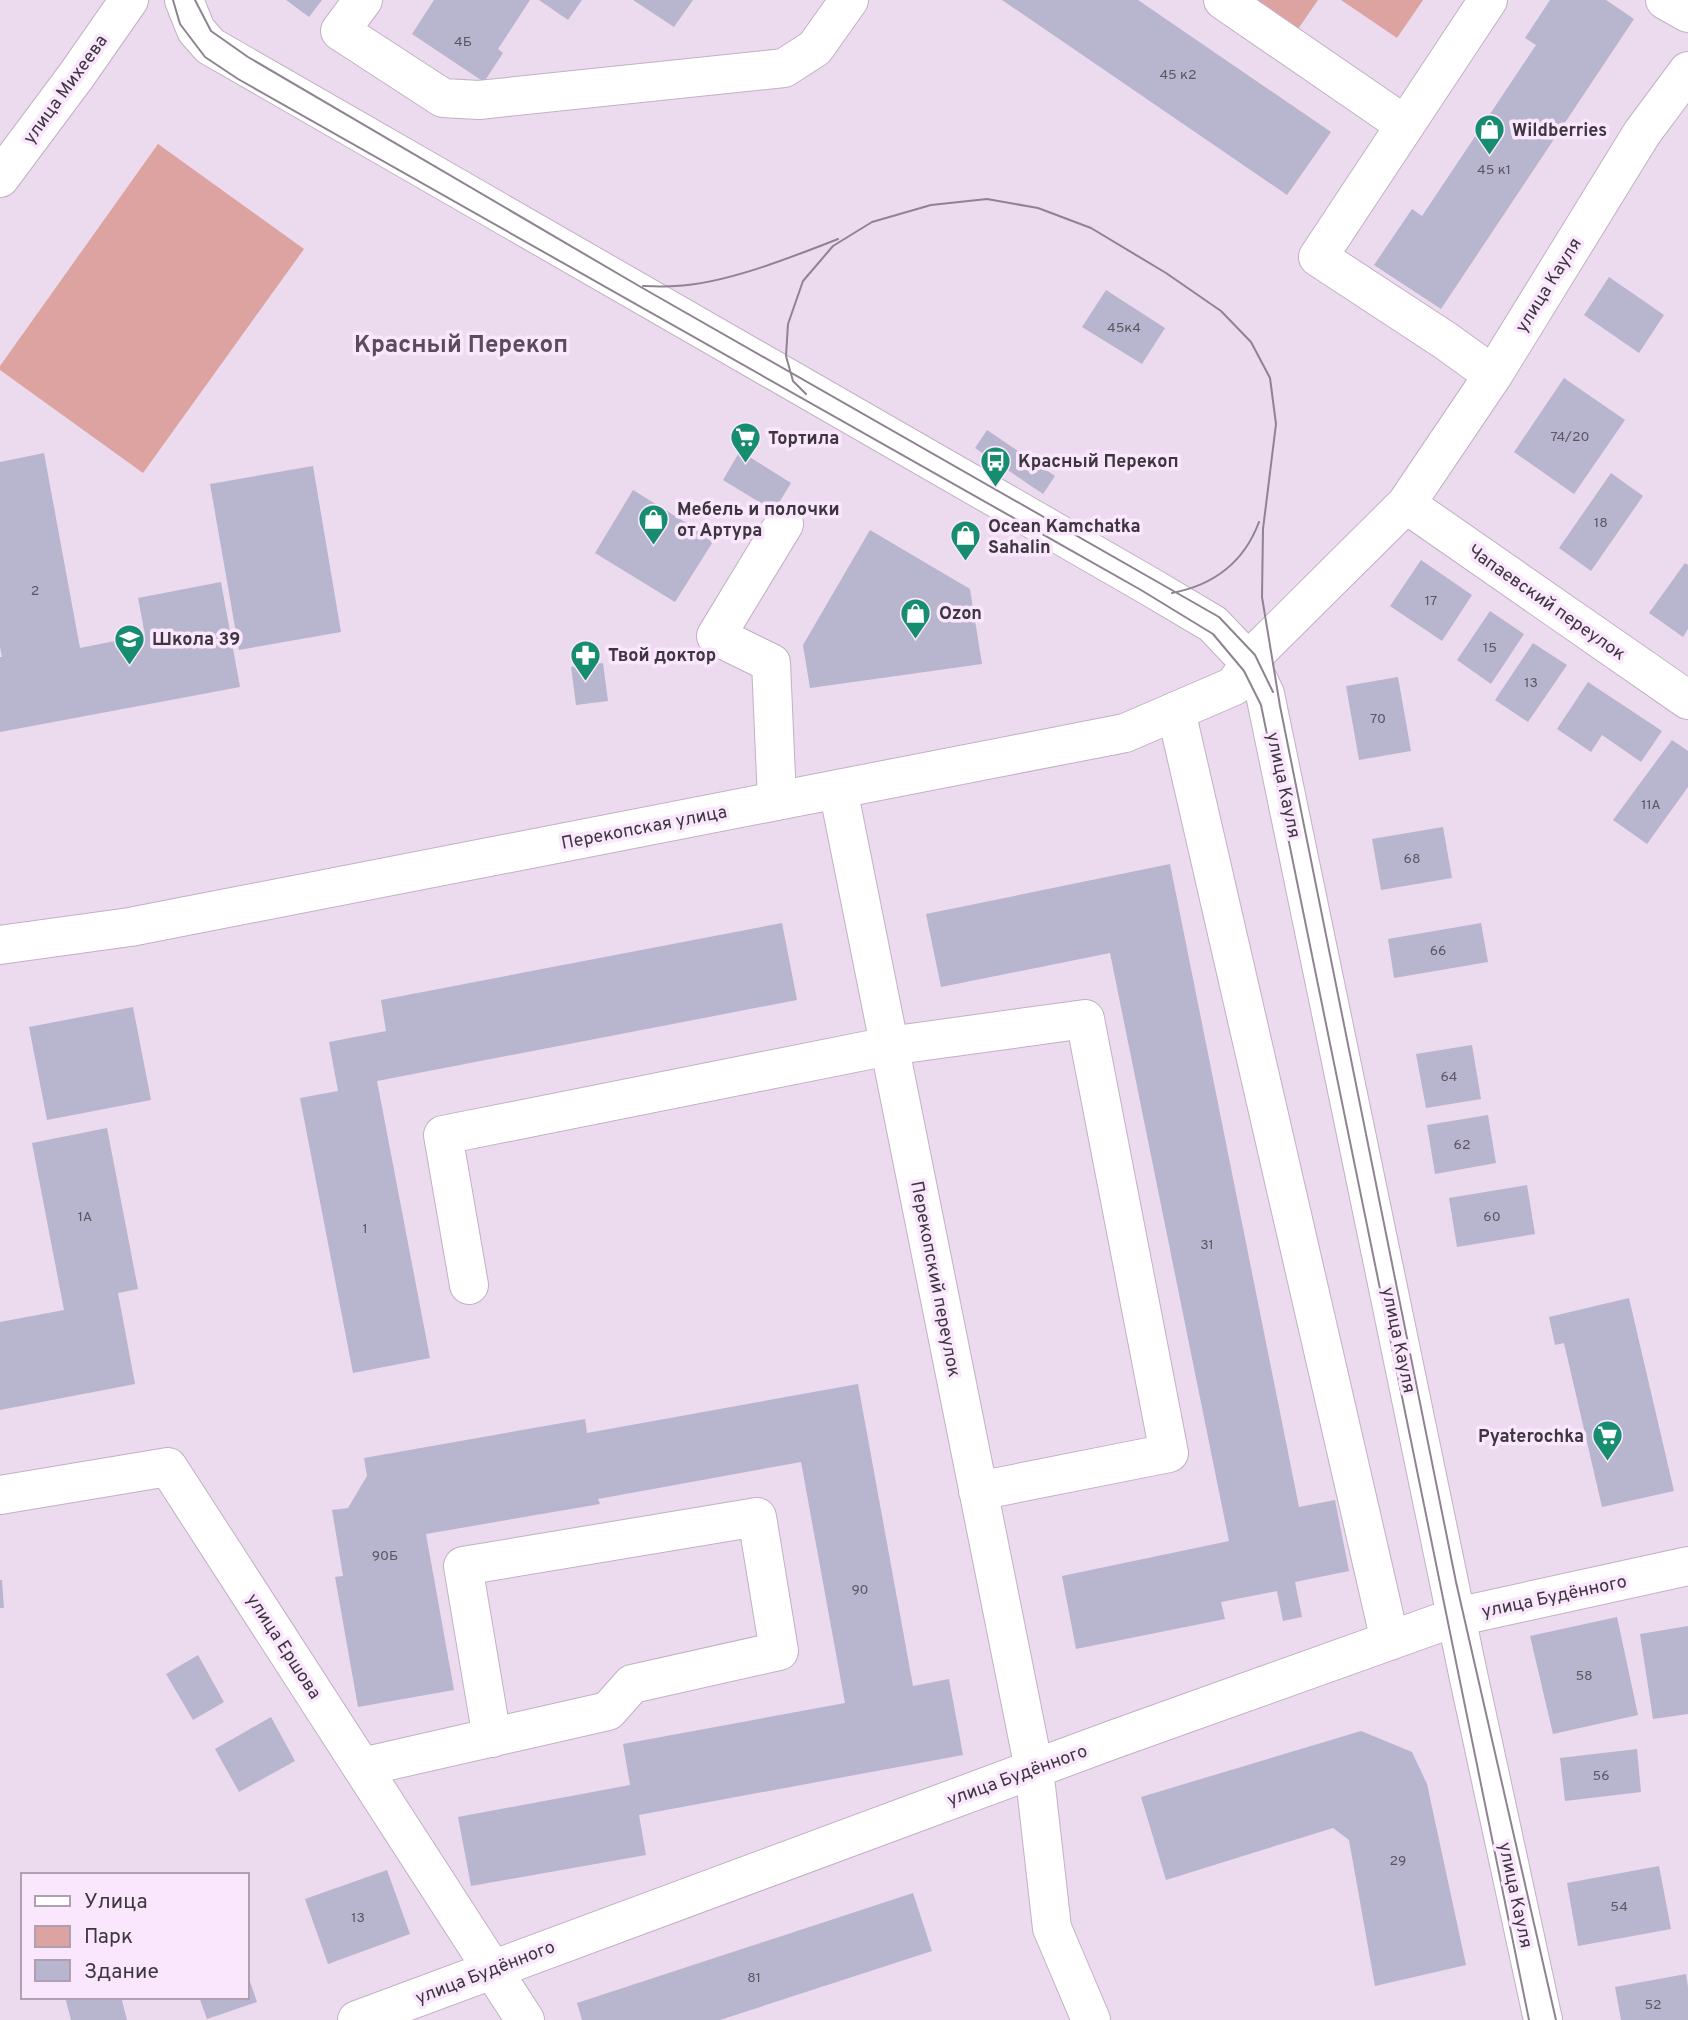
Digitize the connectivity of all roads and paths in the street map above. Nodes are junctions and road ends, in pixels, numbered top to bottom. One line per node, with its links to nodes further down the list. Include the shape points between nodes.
1 (184, 0): 15 (street, via 196,30 210,46 1149,586 1213,624)
2 (363, 0): 3 (street, via 340,31 443,98 479,100 784,68 815,48)
3 (849, 0)
4 (1223, 0): 10 (street)
5 (1488, 0): 10 (street)
6 (1665, 0): 8 (street)
7 (125, 1): 11 (street, улица Михеева)
8 (1688, 13)
9 (1688, 71): 12 (street, улица Кауля, via 1642,133)
10 (1405, 125): 12 (street, via 1318,257)
11 (0, 178)
12 (1493, 375): 13 (street, улица Кауля)
13 (1406, 504): 15 (street, улица Кауля); 16 (street, Чапаевский переулок)
14 (784, 524): 19 (street, via 716,636 771,663)
15 (1255, 656): 17 (street, Перекопская улица, via 1234,686); 26 (street, улица Кауля)
16 (1688, 700)
17 (1176, 711): 18 (street, Перекопская улица, via 1125,733); 27 (street)
18 (838, 789): 19 (street, Перекопская улица); 21 (street, Перекопский переулок)
19 (777, 800): 20 (street, Перекопская улица, via 130,927)
20 (0, 945)
21 (889, 1046): 22 (street, via 443,1135); 23 (street, Перекопский переулок); 23 (street, via 1085,1019 1169,1453)
22 (469, 1284)
23 (978, 1491): 30 (street, Перекопский переулок)
24 (0, 1495): 29 (street, улица Ершова, via 168,1467)
25 (1688, 1566): 26 (street, улица Будённого)
26 (1457, 1617): 27 (street, улица Будённого); 35 (street, улица Кауля)
27 (1390, 1641): 30 (street, улица Будённого)
28 (492, 1738): 28 (street, via 608,1711 632,1684 779,1651 757,1517 463,1566); 29 (street)
29 (362, 1767): 31 (street, улица Ершова)
30 (1034, 1769): 31 (street, улица Будённого); 34 (street, Перекопский переулок, via 1052,1928)
31 (492, 1969): 32 (street, улица Будённого); 33 (street, улица Ершова)
32 (357, 2020)
33 (525, 2020)
34 (1091, 2020)
35 (1543, 2020)

